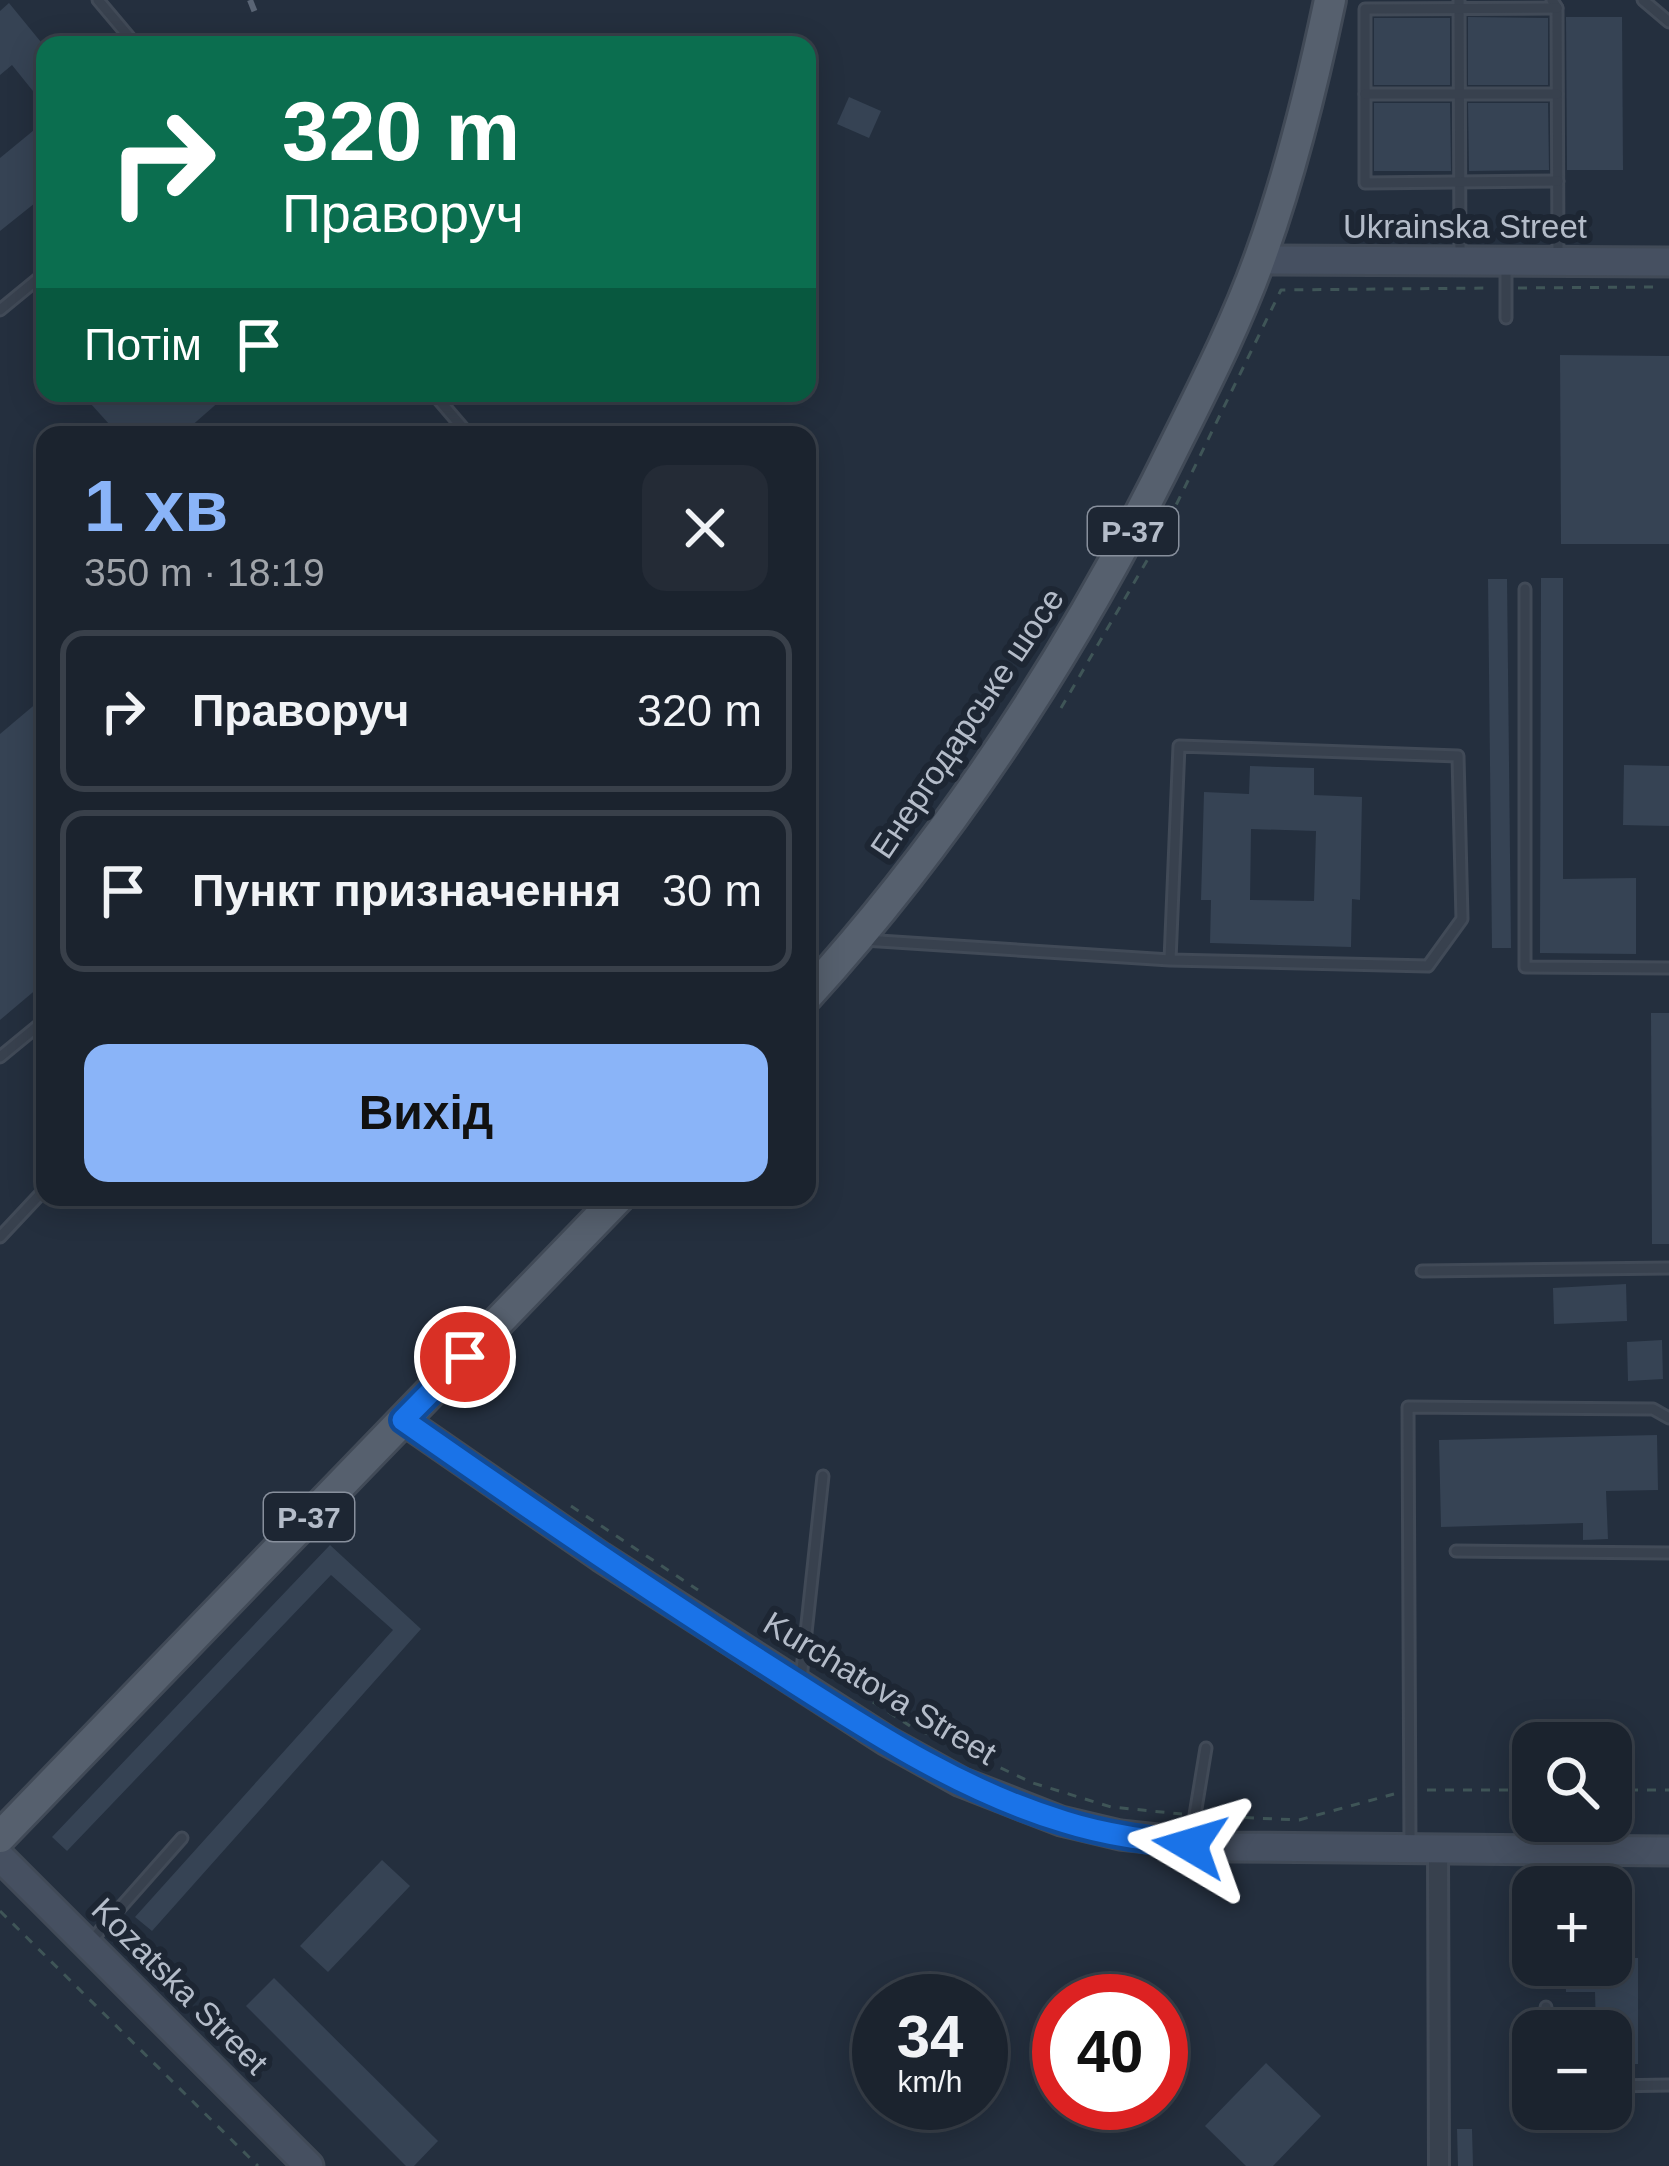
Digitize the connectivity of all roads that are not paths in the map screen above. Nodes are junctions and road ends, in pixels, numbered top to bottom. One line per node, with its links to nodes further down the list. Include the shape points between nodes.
1 (98, 0): 7 (lane)
2 (1330, 0): 13 (main road, Енергодарське шосе / Р-37)
3 (1643, 0): 6 (lane)
4 (1459, 4): 5 (lane); 8 (lane, via 1365,9); 9 (lane)
5 (1555, 4): 10 (lane)
6 (1669, 22)
7 (128, 36)
8 (1365, 94): 9 (lane); 12 (lane, via 1365,183)
9 (1459, 94): 10 (lane); 12 (lane)
10 (1557, 94): 11 (lane)
11 (1558, 181): 12 (lane); 16 (lane)
12 (1459, 182): 14 (lane)
13 (1260, 260): 14 (street, Ukrainska Street); 24 (main road, Енергодарське шосе / Р-37, via 1129,539 1060,658 984,775)
14 (1460, 262): 17 (street, Ukrainska Street)
15 (1669, 262): 16 (street, Ukrainska Street)
16 (1558, 263): 17 (street, Ukrainska Street)
17 (1506, 275): 20 (lane)
18 (36, 280): 19 (lane)
19 (0, 310)
20 (1506, 318)
21 (441, 402): 22 (lane)
22 (462, 426)
23 (1525, 590): 26 (lane, via 1525,967)
24 (859, 940): 25 (lane); 27 (main road, Енергодарське шосе / Р-37)
25 (1170, 960): 25 (lane, via 1428,966 1462,919 1457,756 1179,746)
26 (1669, 968)
27 (816, 986)
28 (36, 1027): 29 (lane)
29 (0, 1057)
30 (36, 1199): 32 (lane)
31 (610, 1206): 36 (main road, Р-37)
32 (0, 1238)
33 (1669, 1268): 34 (lane)
34 (1422, 1270)
35 (1669, 1418): 45 (lane, via 1653,1409 1408,1407 1410,1790)
36 (403, 1420): 40 (street, Kurchatova Street); 42 (main road, Р-37)
37 (823, 1476): 40 (lane)
38 (1456, 1551): 39 (lane)
39 (1669, 1553)
40 (801, 1686): 44 (street, Kurchatova Street, via 995,1797 1088,1829)
41 (1206, 1748): 44 (lane)
42 (0, 1837)
43 (182, 1838): 48 (lane)
44 (1190, 1845): 45 (street, Kurchatova Street)
45 (1424, 1851): 46 (street, Kurchatova Street); 52 (street)
46 (1669, 1851)
47 (0, 1857): 48 (street, Kozatska Street)
48 (88, 1945): 51 (street, Kozatska Street)
49 (1669, 2085): 50 (lane)
50 (1632, 2086)
51 (309, 2166)
52 (1439, 2166)

